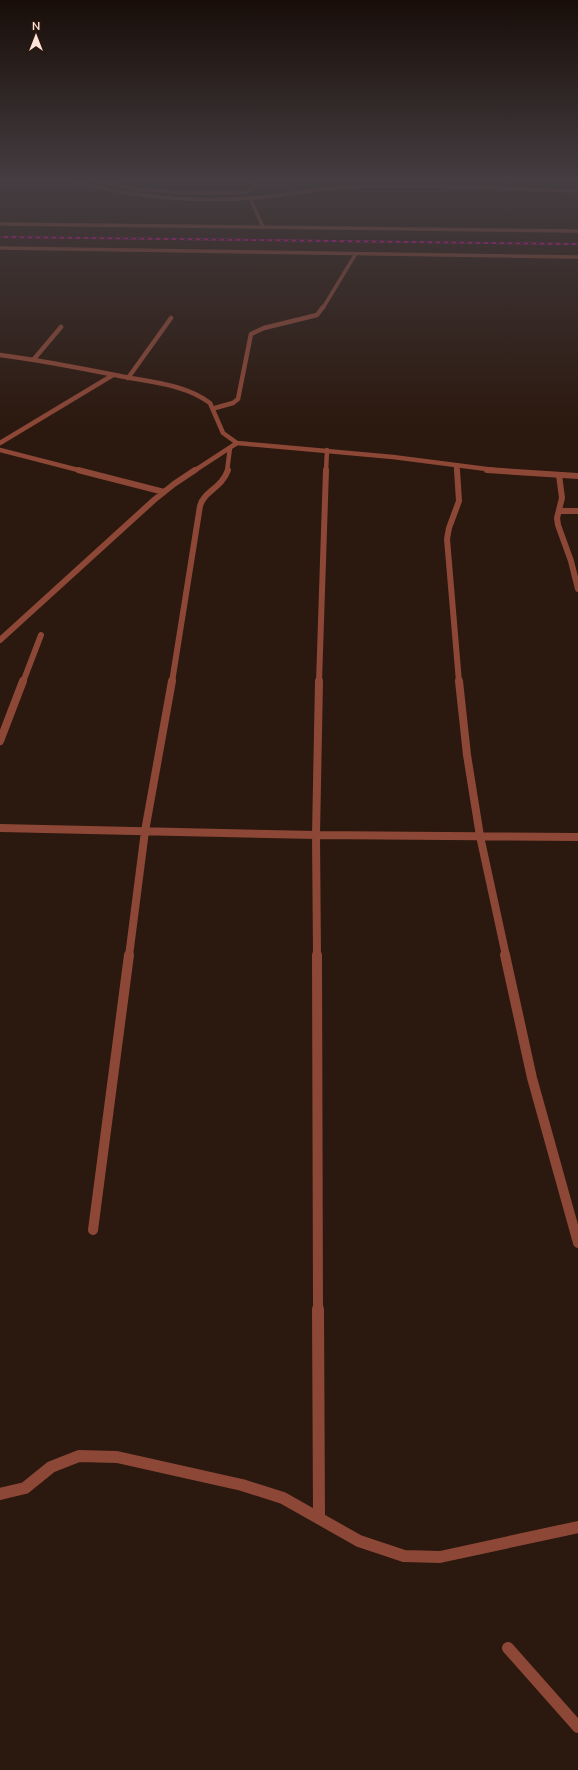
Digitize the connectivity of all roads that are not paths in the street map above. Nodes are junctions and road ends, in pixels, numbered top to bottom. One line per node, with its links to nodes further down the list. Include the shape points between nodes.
1 (349, 265): 8 (street, via 322,312 317,316 264,328 251,334 238,399)
2 (172, 318): 7 (street)
3 (61, 327): 5 (street)
4 (0, 355): 5 (street)
5 (34, 359): 6 (street)
6 (113, 375): 7 (street); 9 (street)
7 (128, 378): 8 (street, via 191,393 206,399)
8 (215, 408): 10 (street, via 221,430 226,437)
9 (0, 443)
10 (237, 443): 11 (street); 13 (street)
11 (230, 448): 17 (street); 27 (street, via 229,469 225,478 201,502)
12 (0, 450): 17 (street)
13 (327, 450): 14 (street); 28 (street)
14 (456, 467): 15 (street); 29 (street, via 459,504 450,520 447,539 456,657 467,755)
15 (558, 475): 16 (street); 18 (street, via 562,498)
16 (578, 476)
17 (164, 492): 24 (street)
18 (559, 511): 19 (street); 20 (street, via 558,525)
19 (578, 511)
20 (571, 562): 21 (street); 22 (street)
21 (578, 562)
22 (578, 589)
23 (41, 635): 25 (street)
24 (0, 640)
25 (0, 741)
26 (0, 828): 27 (street)
27 (145, 831): 28 (street); 31 (street)
28 (316, 835): 29 (street); 34 (street)
29 (480, 836): 30 (street); 32 (street, via 532,1078)
30 (578, 837)
31 (94, 1230)
32 (578, 1243)
33 (0, 1494): 34 (street, via 25,1488 51,1467 79,1456 117,1457 242,1485 283,1498)
34 (318, 1518): 35 (street, via 359,1541 404,1556 440,1557)
35 (578, 1527)
36 (508, 1648): 37 (street)
37 (578, 1726)

